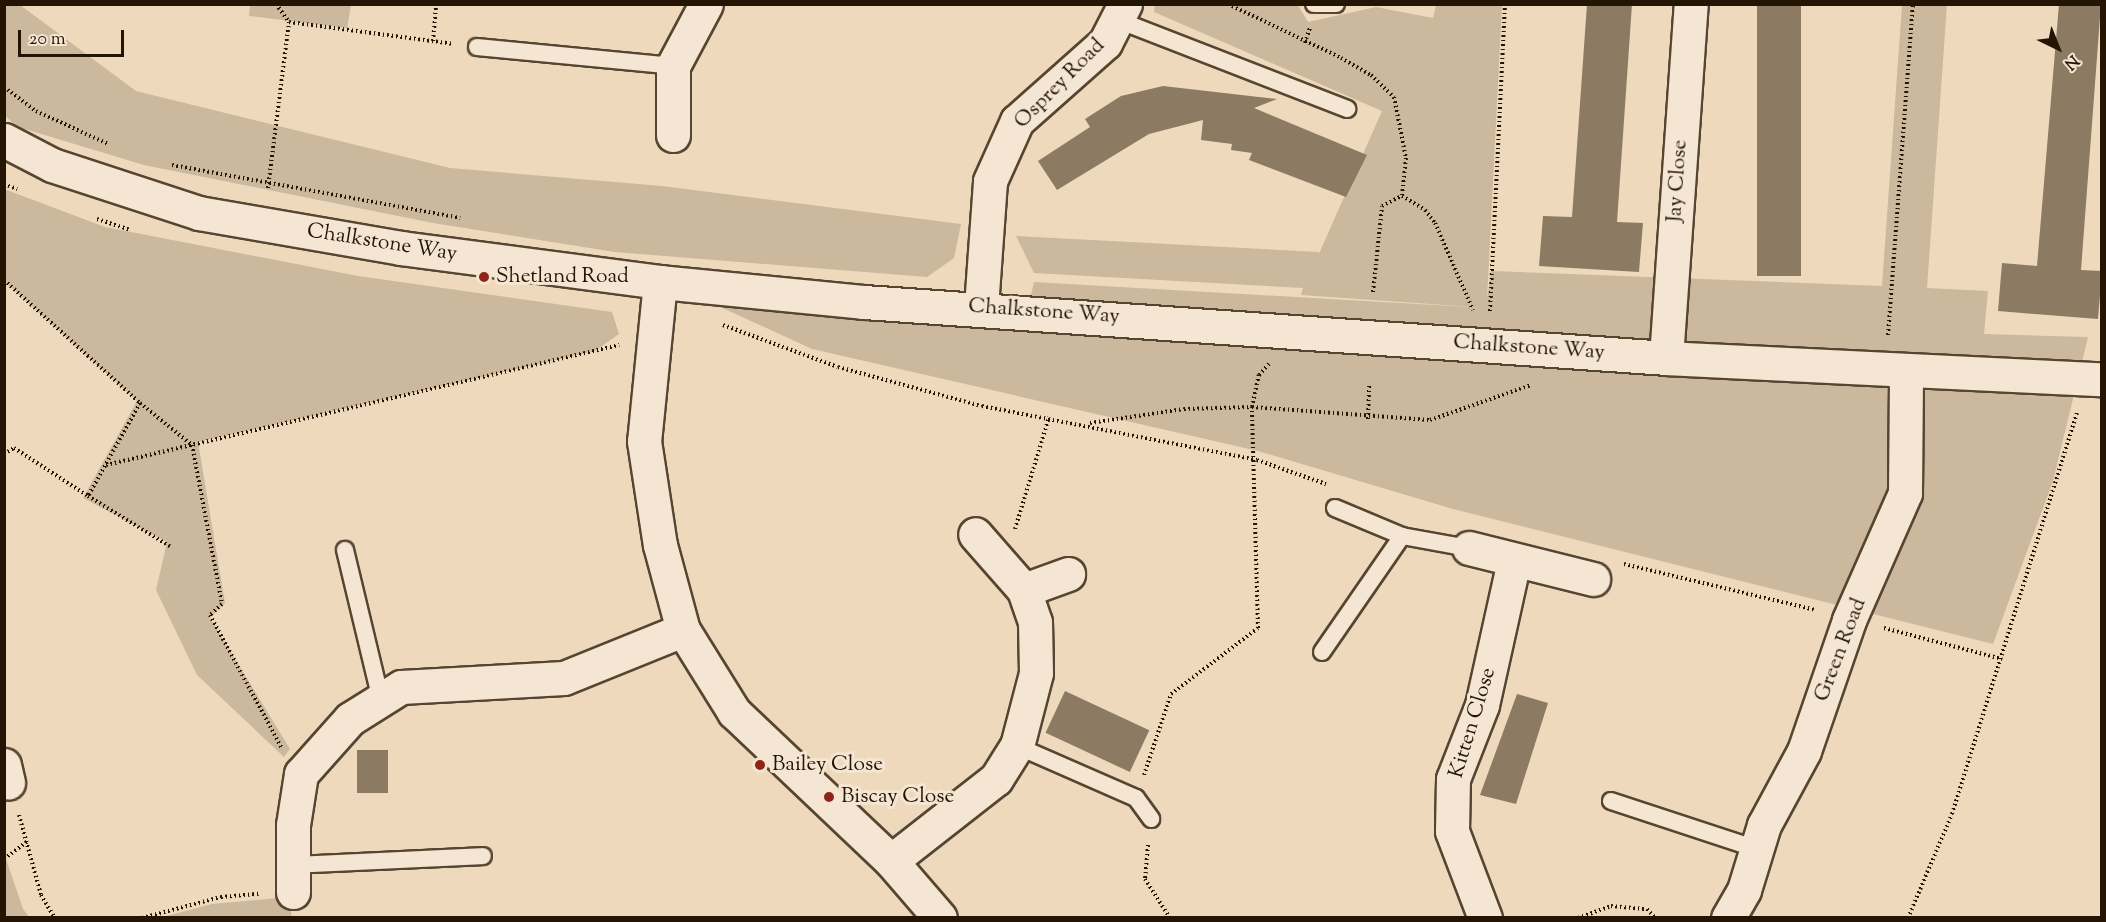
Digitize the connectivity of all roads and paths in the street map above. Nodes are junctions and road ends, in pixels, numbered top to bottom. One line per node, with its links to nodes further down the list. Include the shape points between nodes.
1 (276, 4): 11 (path)
2 (436, 4): 12 (path)
3 (706, 4): 14 (street)
4 (1228, 4): 22 (path, via 1341,58 1371,75 1394,97 1406,158)
5 (1314, 4): 6 (lane)
6 (1336, 4)
7 (1505, 4): 30 (path)
8 (1691, 4): 35 (street, Jay Close)
9 (1913, 4): 33 (path)
10 (1122, 12): 16 (lane); 28 (street, Osprey Road, via 1105,43 1017,121 990,181)
11 (289, 22): 12 (path); 21 (path)
12 (433, 41): 13 (path)
13 (477, 47): 14 (lane)
14 (673, 66): 17 (street)
15 (4, 87): 19 (path, via 36,111)
16 (1347, 109)
17 (673, 135)
18 (4, 140): 24 (street, Chalkstone Way, via 52,165 188,209)
19 (118, 148)
20 (160, 162): 21 (path)
21 (269, 186): 23 (path); 24 (path)
22 (1402, 196): 27 (path, via 1382,206); 29 (path, via 1435,223)
23 (469, 219)
24 (263, 224): 26 (street, Chalkstone Way, via 401,248)
25 (4, 280): 40 (path)
26 (660, 282): 28 (street, Chalkstone Way); 62 (street, via 644,441 660,545)
27 (1373, 292)
28 (981, 307): 32 (street, Chalkstone Way)
29 (1476, 317)
30 (1490, 317)
31 (717, 324): 42 (path, via 838,367 982,406)
32 (1277, 329): 35 (street, Chalkstone Way); 41 (path, via 1277,353 1259,375)
33 (1887, 339)
34 (633, 342): 45 (path)
35 (1666, 358): 36 (street, Chalkstone Way)
36 (1906, 371): 37 (street, Chalkstone Way); 61 (street, Green Road, via 1905,493)
37 (2094, 379): 64 (path)
38 (1369, 384): 43 (path)
39 (1542, 385): 43 (path, via 1493,394 1430,420)
40 (140, 403): 45 (path); 48 (path)
41 (1252, 407): 43 (path); 44 (path, via 1184,409); 47 (path)
42 (1049, 417): 44 (path); 57 (path)
43 (1368, 419)
44 (1087, 423): 47 (path)
45 (192, 445): 48 (path); 68 (path, via 222,604 210,615)
46 (4, 454): 49 (path, via 14,448)
47 (1257, 460): 69 (path, via 1258,628 1171,694)
48 (105, 465): 49 (path)
49 (88, 496): 53 (path)
50 (1335, 508): 52 (lane)
51 (975, 534): 57 (street)
52 (1402, 536): 54 (lane); 63 (lane)
53 (171, 547)
54 (1469, 548): 56 (street)
55 (345, 550): 65 (lane)
56 (1514, 561): 58 (street); 82 (street, Kitten Close, via 1482,705 1453,779 1452,831)
57 (1000, 562): 60 (street)
58 (1605, 571): 61 (path)
59 (1068, 574): 60 (street)
60 (1024, 590): 66 (street, via 1035,622 1036,673)
61 (1849, 620): 64 (path); 73 (street, Green Road, via 1804,751)
62 (683, 630): 65 (street, via 564,678 401,687); 76 (street, via 734,712)
63 (1322, 652)
64 (2002, 659): 86 (path, via 1952,814)
65 (381, 700): 68 (street, via 350,719)
66 (1017, 746): 69 (lane); 76 (street, via 996,779)
67 (6, 774): 72 (path)
68 (301, 774): 77 (street)
69 (1136, 798): 71 (lane)
70 (1611, 801): 73 (lane)
71 (1151, 819): 81 (path, via 1144,879)
72 (28, 841): 75 (path); 78 (path, via 40,895)
73 (1757, 849): 85 (street, Green Road, via 1744,890)
74 (483, 856): 77 (lane)
75 (4, 859)
76 (891, 861): 80 (street)
77 (293, 878): 79 (path)
78 (55, 918)
79 (142, 918)
80 (940, 918)
81 (1169, 918)
82 (1485, 918)
83 (1578, 918): 84 (path, via 1611,906 1647,909)
84 (1655, 918)
85 (1728, 918)
86 (1908, 918)

